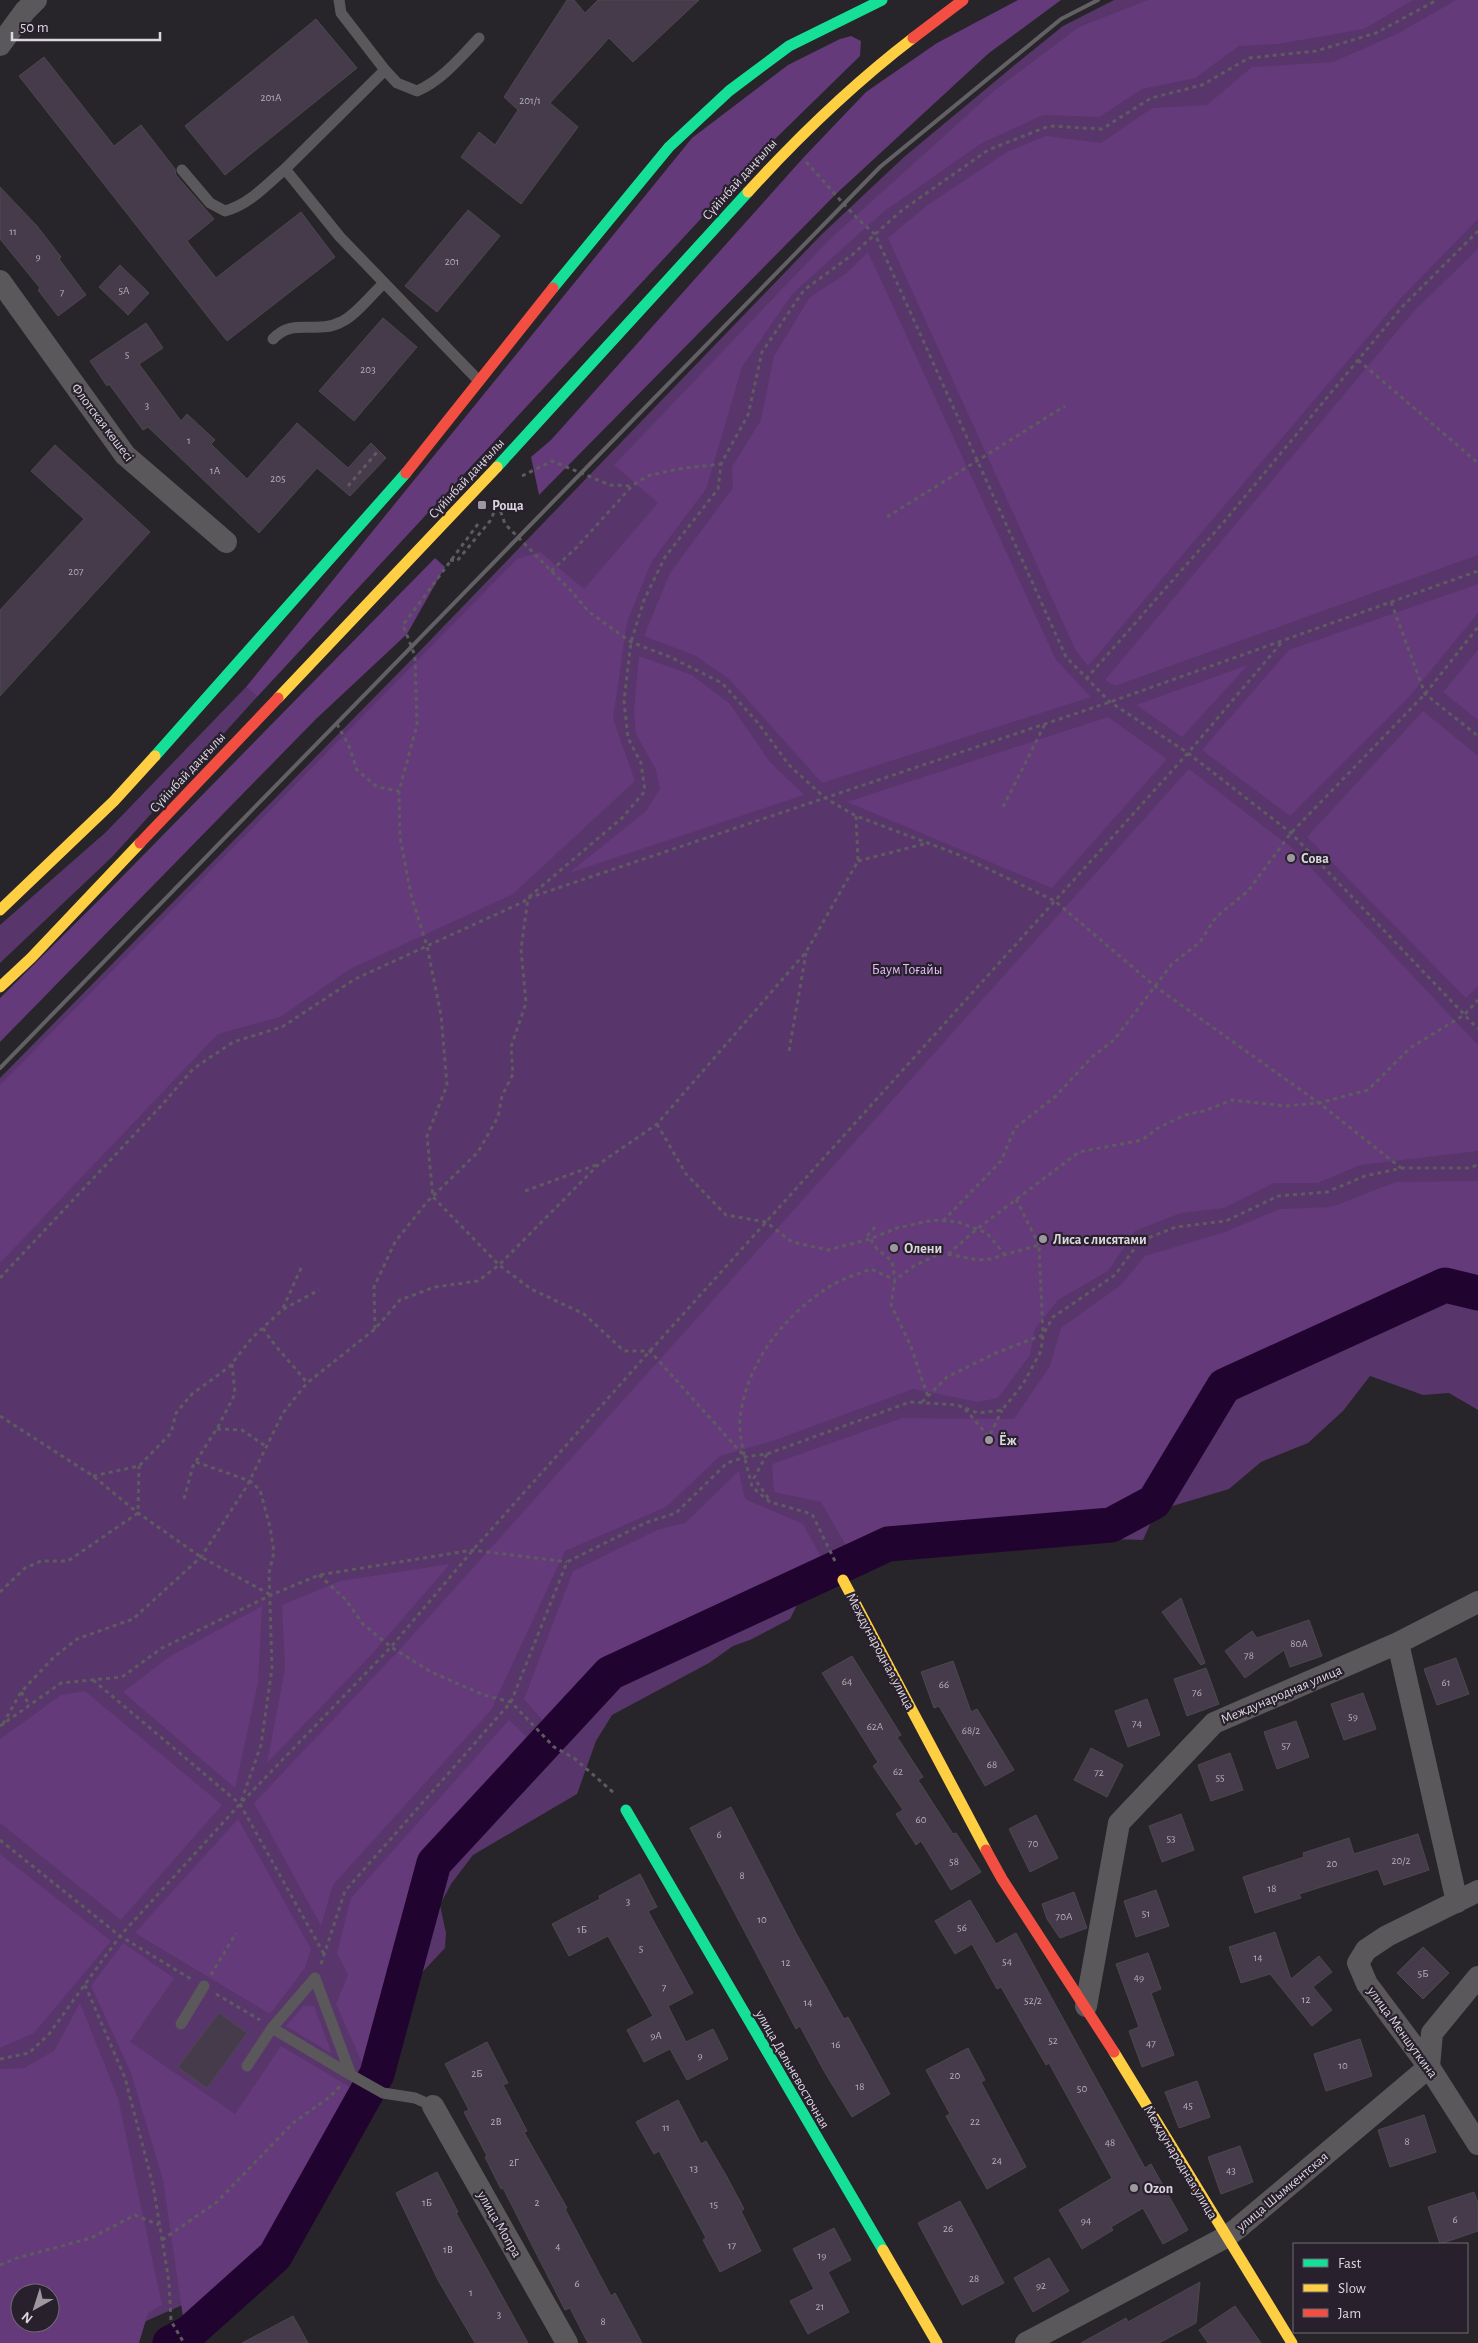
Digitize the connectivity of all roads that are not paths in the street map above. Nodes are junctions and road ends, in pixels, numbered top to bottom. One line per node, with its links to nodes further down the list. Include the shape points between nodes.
1 (36, 0): 7 (street)
2 (339, 0): 8 (lane, via 341,13)
3 (882, 0): 5 (main road)
4 (963, 0): 17 (main road, Сүйінбай даңғылы, via 867,73 791,145 470,496)
5 (861, 4): 14 (main road, via 789,46 729,91 669,147)
6 (479, 38): 8 (lane, via 430,86 417,91 396,84)
7 (0, 45)
8 (385, 70): 9 (lane)
9 (285, 169): 10 (lane, via 239,207 225,211 210,203); 12 (lane, via 340,237)
10 (182, 170)
11 (0, 282): 15 (street, Флотская көшесі, via 125,455)
12 (384, 283): 13 (lane, via 343,322 325,328 292,326); 14 (lane)
13 (273, 339)
14 (478, 381): 16 (main road, via 387,497 114,801)
15 (226, 542)
16 (0, 910)
17 (0, 987)
18 (842, 1580): 26 (main road, Международная улица, via 1002,1879)
19 (1478, 1602): 20 (street, Международная улица)
20 (1398, 1643): 23 (street); 26 (street, Международная улица, via 1214,1723 1120,1823)
21 (626, 1810): 36 (main road, улица Дальневосточная)
22 (1478, 1892): 23 (street, улица Меншуткина)
23 (1457, 1902): 30 (street, улица Меншуткина, via 1387,1936 1366,1950 1358,1963 1367,1984)
24 (1478, 1977): 30 (street, via 1432,2033)
25 (204, 1986): 27 (lane)
26 (1086, 2006): 34 (main road, Международная улица)
27 (181, 2024)
28 (272, 2028): 29 (lane); 31 (lane); 31 (lane, via 315,1978)
29 (247, 2066)
30 (1429, 2067): 33 (street, улица Меншуткина); 34 (street, улица Шымкентская)
31 (351, 2075): 32 (lane, via 383,2093 415,2098)
32 (433, 2106): 35 (street, улица Мопра)
33 (1478, 2144)
34 (1226, 2237): 37 (street, улица Шымкентская); 38 (main road, Международная улица)
35 (567, 2343)
36 (937, 2343)
37 (1026, 2343)
38 (1292, 2343)

